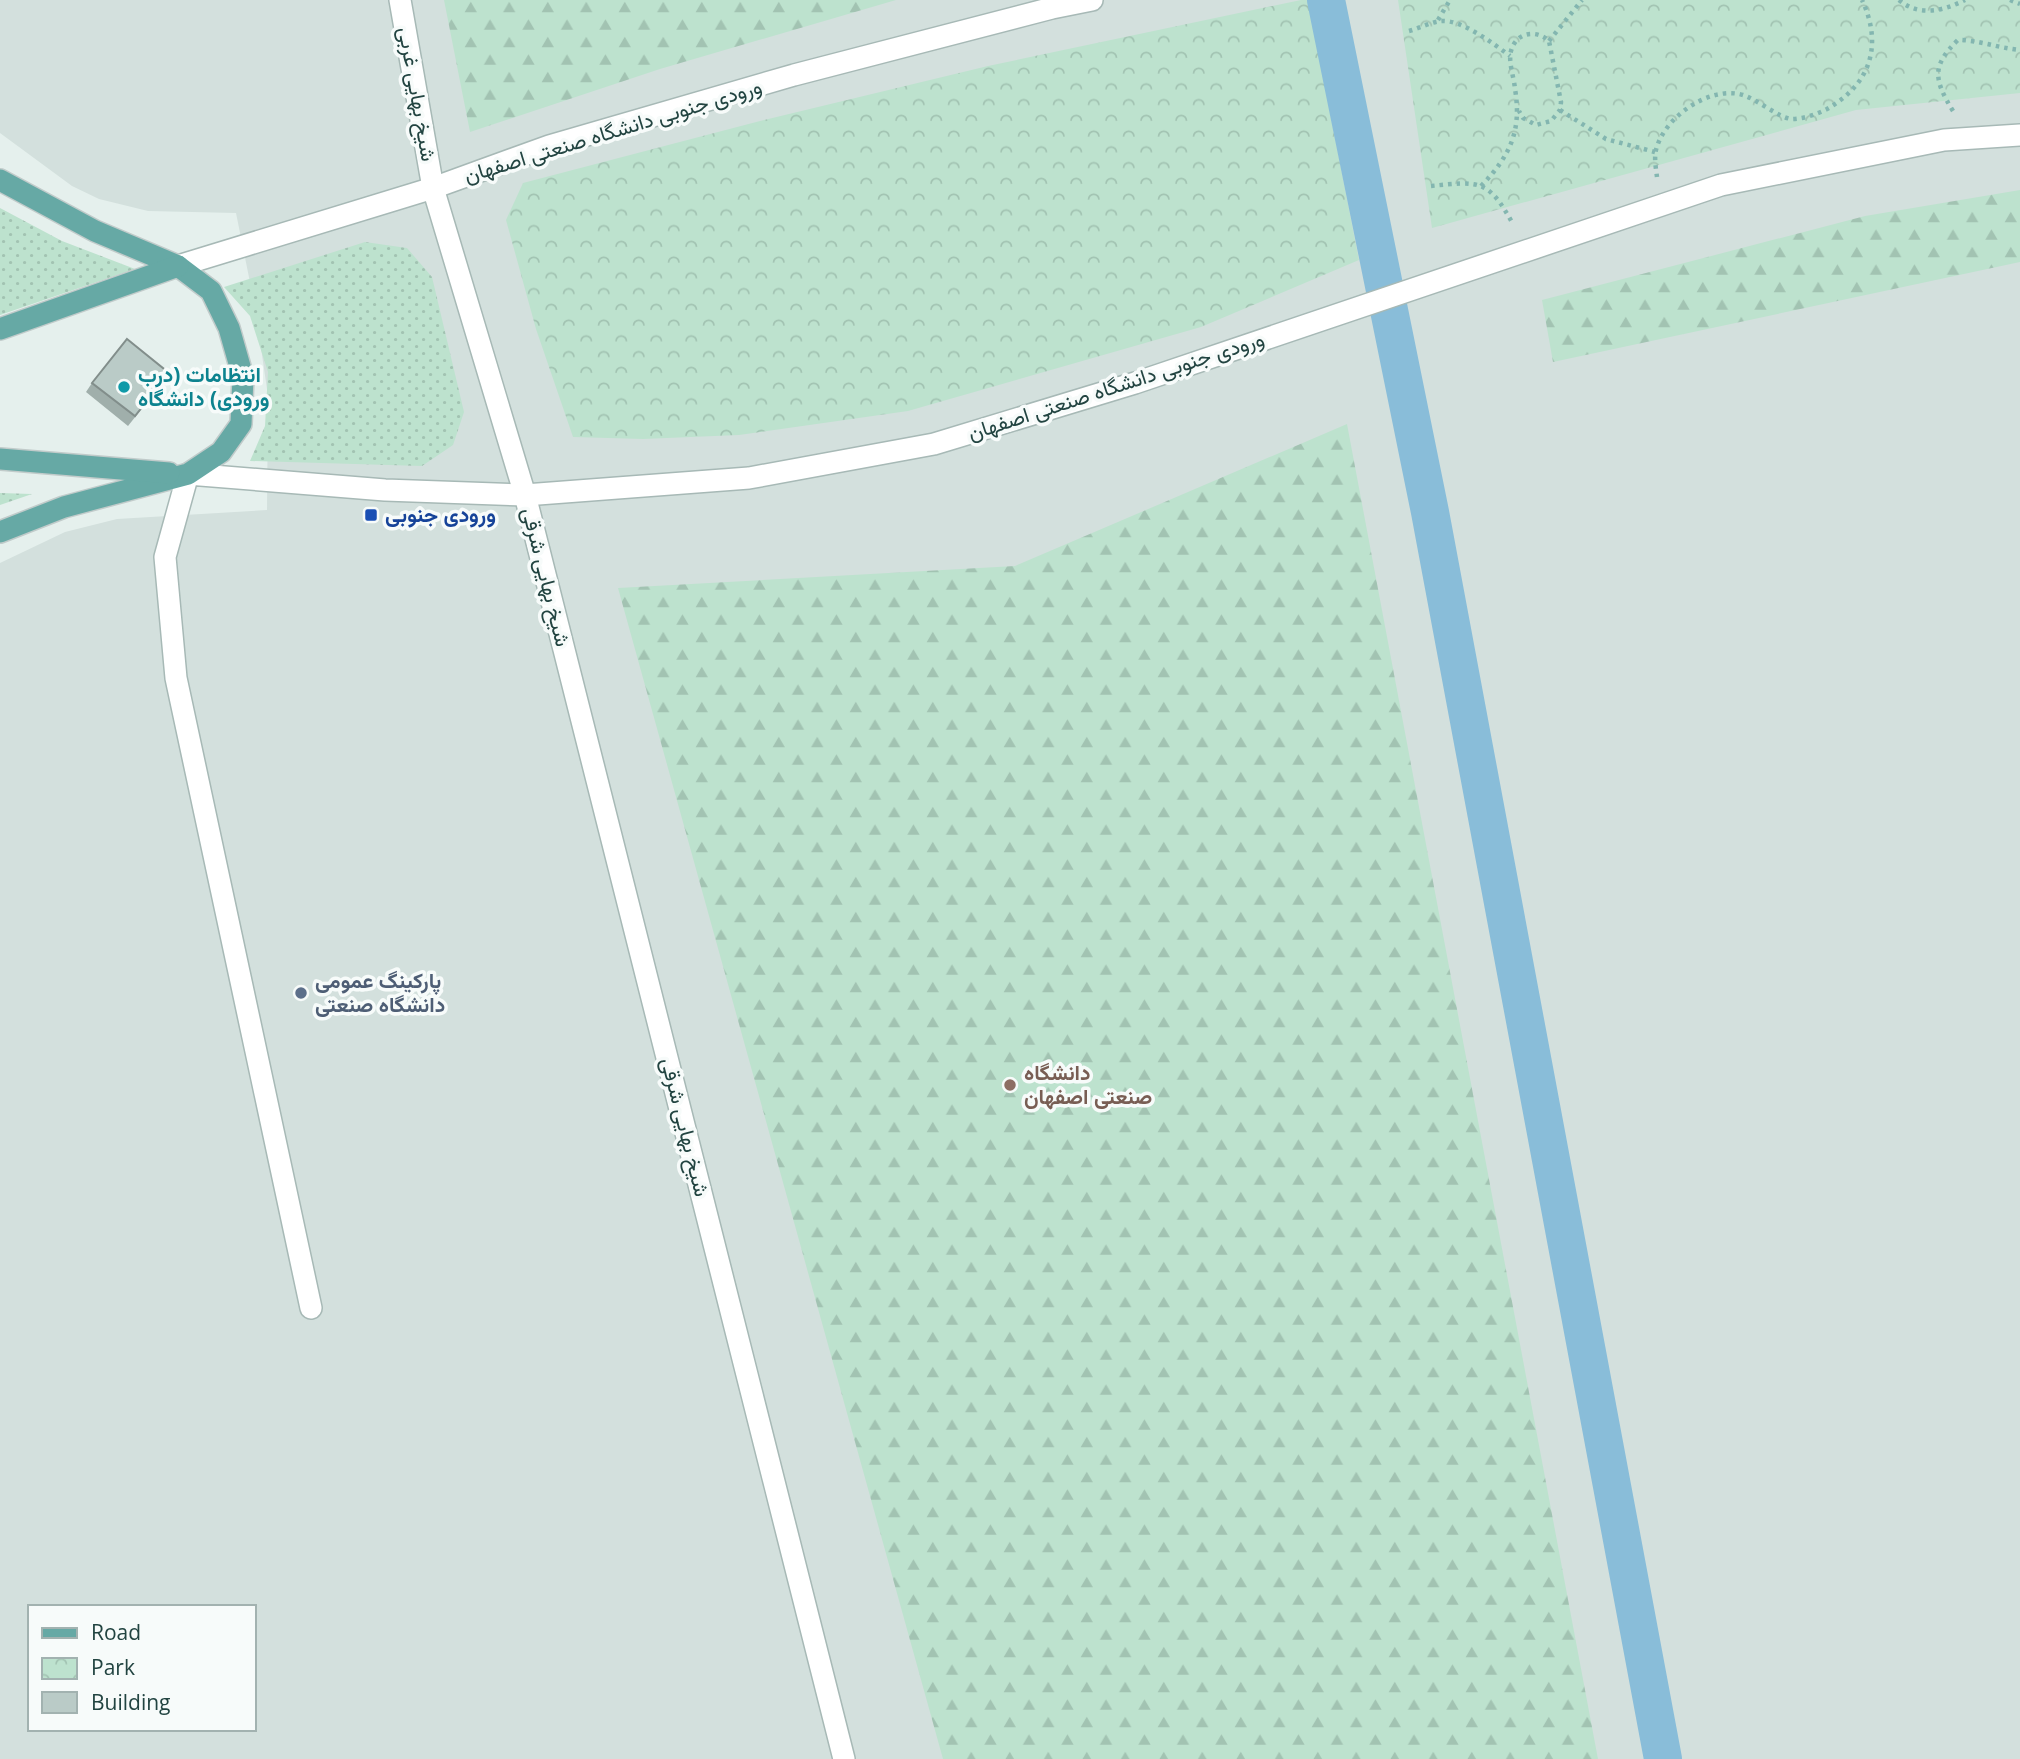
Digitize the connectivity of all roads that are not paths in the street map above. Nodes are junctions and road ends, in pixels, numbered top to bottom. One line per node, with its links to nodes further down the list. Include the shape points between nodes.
1 (401, 0): 5 (street, شیخ بهایی غربی)
2 (1092, 0): 5 (street, ورودی جنوبی دانشگاه صنعتی اصفهان, via 794,75 550,146)
3 (2020, 135): 10 (street, ورودی جنوبی دانشگاه صنعتی اصفهان, via 1944,140 1721,185 1135,383 934,444 749,478)
4 (0, 180): 6 (main road, via 95,231)
5 (433, 188): 6 (street, ورودی جنوبی دانشگاه صنعتی اصفهان); 10 (street, شیخ بهایی غربی)
6 (178, 265): 7 (main road); 9 (main road, via 211,291 229,328 243,377 241,424 221,452)
7 (0, 329)
8 (0, 459): 9 (main road)
9 (188, 474): 10 (street, ورودی جنوبی دانشگاه صنعتی اصفهان, via 385,490); 11 (main road, via 64,507); 12 (street, via 164,557 176,678)
10 (525, 495): 13 (street, شیخ بهایی شرقی)
11 (0, 532)
12 (311, 1308)
13 (844, 1759)

